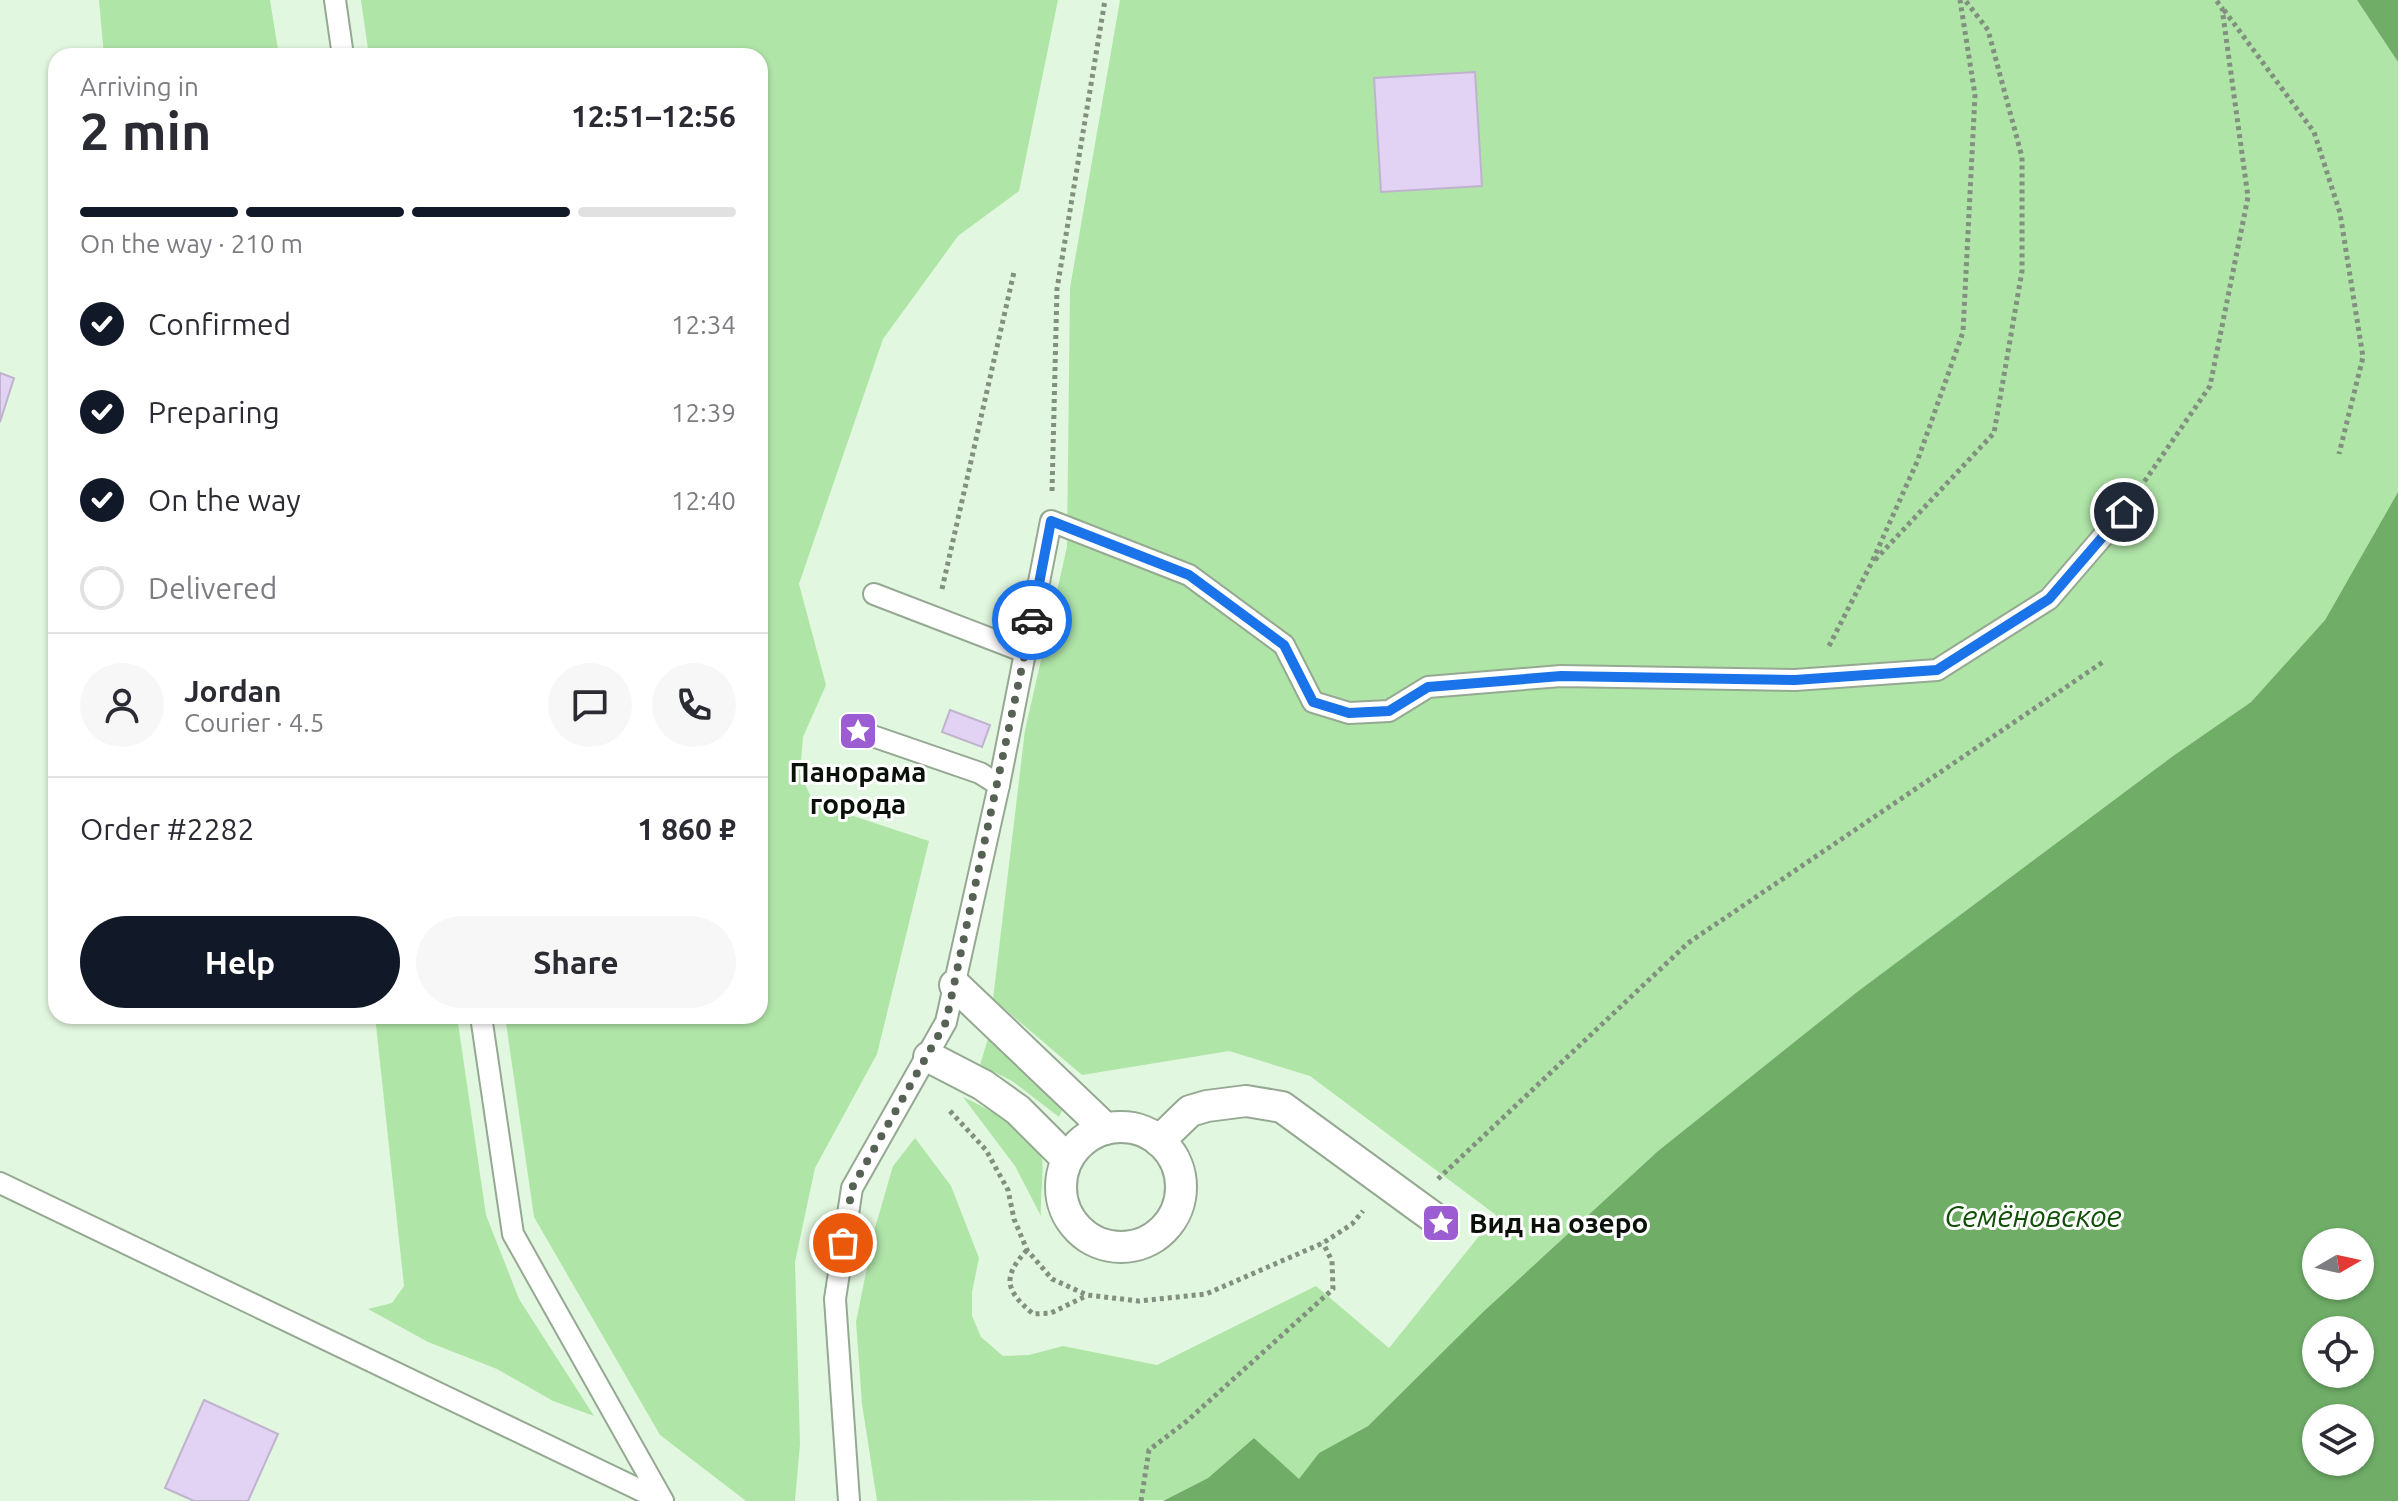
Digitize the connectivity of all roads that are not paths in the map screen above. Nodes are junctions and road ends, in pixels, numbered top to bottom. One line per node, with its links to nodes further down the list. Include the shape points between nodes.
1 (335, 0): 2 (lane)
2 (342, 48)
3 (2124, 512): 5 (lane, via 2049,599 1937,670 1812,679 1561,676 1428,687 1389,711 1349,713 1313,702 1284,645 1189,575 1051,521)
4 (874, 594): 5 (lane)
5 (1025, 652): 7 (lane)
6 (858, 731): 7 (lane, via 980,773)
7 (999, 785): 8 (lane)
8 (955, 985): 10 (lane, via 946,1022); 11 (street)
9 (482, 1024): 16 (lane, via 513,1234)
10 (922, 1067): 13 (street, via 983,1085 1018,1110); 17 (lane, via 852,1188 847,1216 835,1299)
11 (1106, 1129): 12 (street, via 1137,1129); 13 (street, via 1090,1135)
12 (1159, 1141): 13 (street, via 1173,1157 1181,1179 1180,1202 1169,1224 1151,1239 1129,1247 1105,1246 1084,1235 1069,1218 1061,1195); 15 (street, via 1190,1111 1207,1106 1246,1101 1282,1107)
13 (1067, 1159)
14 (0, 1183): 16 (lane)
15 (1441, 1223)
16 (663, 1501)
17 (849, 1501)

